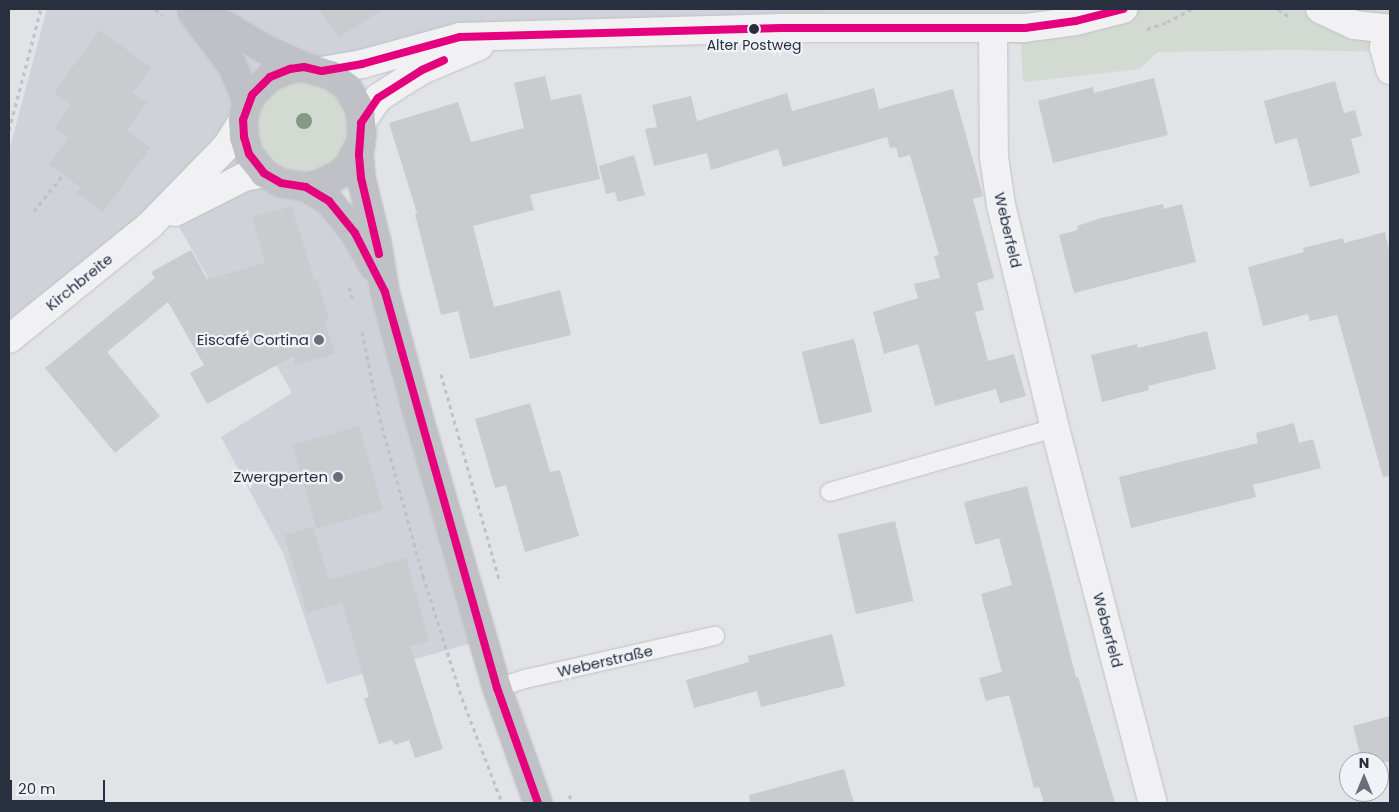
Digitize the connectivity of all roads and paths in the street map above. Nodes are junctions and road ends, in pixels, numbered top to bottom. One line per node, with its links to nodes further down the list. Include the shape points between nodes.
1 (41, 9): 14 (path)
2 (155, 9): 7 (path)
3 (189, 9): 13 (main road, via 232,65 242,88)
4 (197, 9): 11 (main road, via 265,49)
5 (1123, 9): 8 (street, via 1076,21)
6 (1320, 9): 9 (street, via 1354,25)
7 (162, 16)
8 (993, 29): 10 (street, via 782,28); 27 (street, Weberfeld, via 994,157 1001,205)
9 (1390, 29): 12 (street, via 1384,48)
10 (509, 36): 11 (street, via 460,37 362,64); 15 (street, via 468,50 410,77 378,98)
11 (313, 69): 13 (main road, via 290,69 270,77 252,95); 15 (main road, via 331,74 348,88 360,110)
12 (1390, 70)
13 (245, 113): 16 (main road, via 244,137 249,154); 20 (street, Kirchbreite, via 227,146)
14 (9, 130)
15 (361, 133): 18 (main road, via 347,168 320,184); 22 (main road, via 361,178)
16 (264, 173): 18 (main road, via 281,182); 20 (street, Kirchbreite, via 244,177 219,188)
17 (62, 176): 19 (path)
18 (306, 187): 22 (main road, via 329,201 355,232)
19 (34, 211)
20 (150, 226): 25 (street, Kirchbreite)
21 (349, 286): 23 (path)
22 (385, 292): 31 (main road)
23 (354, 302)
24 (361, 327): 33 (path, via 380,419 424,576 462,698)
25 (9, 339)
26 (438, 365): 29 (path)
27 (1055, 428): 28 (lane); 36 (street, Weberfeld)
28 (830, 492)
29 (501, 584)
30 (715, 636): 31 (lane, Weberstraße)
31 (497, 688): 34 (main road)
32 (569, 793): 35 (path)
33 (502, 803)
34 (538, 803)
35 (573, 803)
36 (1153, 803)

